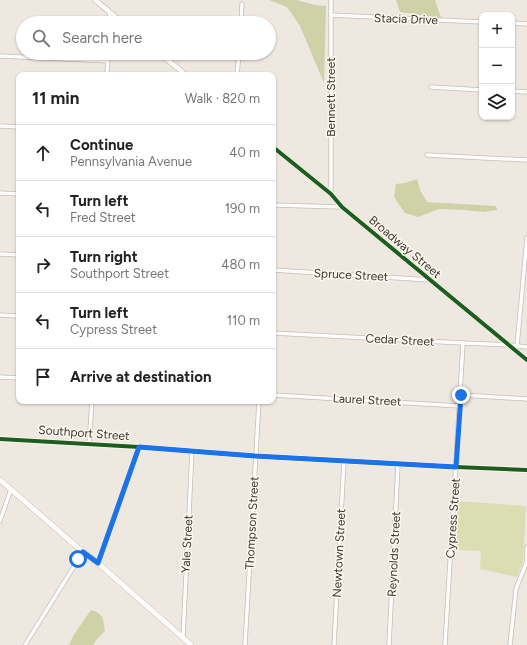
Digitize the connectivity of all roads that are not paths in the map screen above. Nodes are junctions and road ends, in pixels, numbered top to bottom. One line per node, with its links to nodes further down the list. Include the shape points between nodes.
1 (95, 0): 4 (street)
2 (331, 0): 5 (street, Bennett Street)
3 (242, 4): 8 (street)
4 (110, 12): 6 (street); 7 (street)
5 (331, 15): 9 (street, Stacia Drive); 32 (street, Bennett Street)
6 (110, 16)
7 (114, 16)
8 (241, 16)
9 (479, 22)
10 (515, 23): 11 (street)
11 (527, 24)
12 (0, 56): 13 (street)
13 (16, 57)
14 (86, 60): 17 (street)
15 (168, 60): 19 (street)
16 (238, 60): 20 (street)
17 (108, 61): 18 (street)
18 (107, 72)
19 (182, 72)
20 (237, 72)
21 (431, 87): 22 (street)
22 (479, 90)
23 (515, 91): 24 (street)
24 (527, 92)
25 (0, 126): 26 (street)
26 (16, 127)
27 (276, 149): 32 (street, Broadway Street)
28 (427, 155): 29 (street)
29 (527, 160)
30 (0, 193): 31 (street)
31 (16, 194)
32 (331, 194): 34 (street, Broadway Street)
33 (276, 204): 34 (street)
34 (342, 207): 39 (street, Broadway Street)
35 (527, 238): 45 (street)
36 (0, 254): 37 (street)
37 (16, 255)
38 (276, 270): 39 (street, Spruce Street)
39 (430, 280): 44 (street, Broadway Street)
40 (0, 315): 41 (street)
41 (16, 316)
42 (276, 333): 43 (street, Cedar Street)
43 (464, 343): 44 (street, Cedar Street); 51 (street, Cypress Street)
44 (510, 345): 45 (street, Cedar Street); 47 (street, Broadway Street)
45 (517, 346): 46 (street, Cedar Street)
46 (527, 347)
47 (527, 360)
48 (0, 377): 49 (street)
49 (16, 378)
50 (276, 395): 55 (street, Laurel Street)
51 (461, 395): 52 (street); 55 (street, Cypress Street)
52 (527, 399)
53 (92, 404): 57 (street)
54 (259, 404): 60 (street, Thompson Street)
55 (460, 406): 63 (street, Cypress Street)
56 (0, 439): 57 (street, Southport Street)
57 (89, 444): 58 (street, Southport Street)
58 (139, 447): 59 (street, Southport Street); 70 (street)
59 (192, 451): 60 (street, Southport Street); 71 (street, Yale Street)
60 (255, 456): 61 (street, Southport Street); 74 (street, Thompson Street)
61 (344, 461): 62 (street, Southport Street); 75 (street, Newtown Street)
62 (398, 464): 63 (street, Southport Street); 76 (street, Reynolds Street)
63 (456, 467): 64 (street, Southport Street); 77 (street, Cypress Street)
64 (527, 470)
65 (0, 480): 66 (main road)
66 (11, 489): 67 (street); 69 (main road)
67 (0, 521)
68 (527, 547): 78 (street, via 527,561 516,589)
69 (83, 552): 70 (main road); 72 (street)
70 (98, 563): 71 (main road)
71 (183, 638): 73 (main road)
72 (25, 645)
73 (191, 645)
74 (245, 645)
75 (334, 645)
76 (389, 645)
77 (445, 645)
78 (510, 645)

